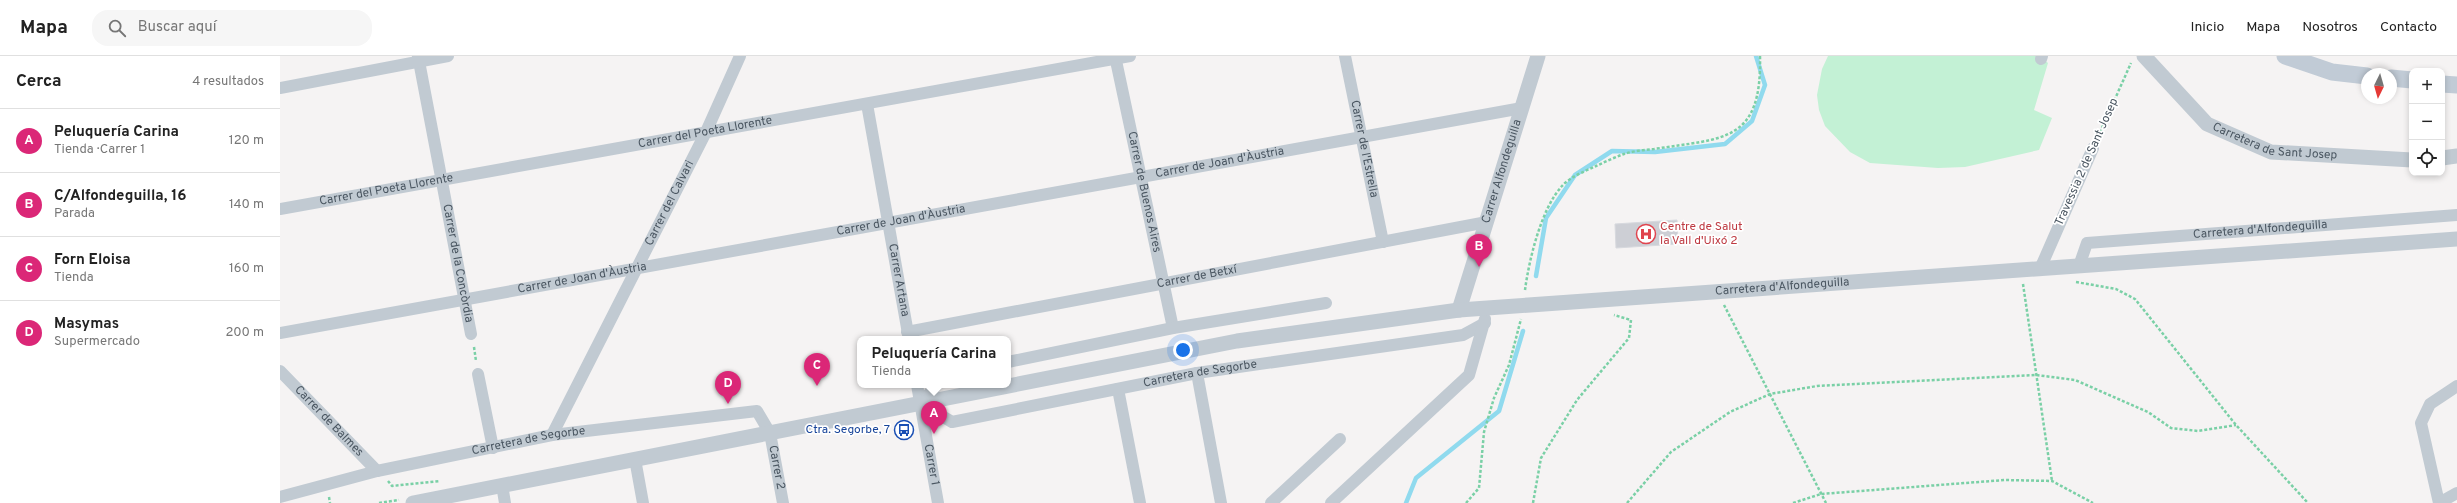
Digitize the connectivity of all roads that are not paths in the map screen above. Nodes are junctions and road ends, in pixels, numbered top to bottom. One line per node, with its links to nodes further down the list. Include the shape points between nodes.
1 (448, 56): 9 (street)
2 (740, 56): 18 (street, Carrer del Calvari)
3 (1130, 56): 7 (street, Carrer del Poeta Llorente)
4 (1345, 56): 19 (street, Carrer de l'Estrella)
5 (1538, 56): 17 (street, Carrer Alfondeguilla)
6 (2285, 56): 10 (main road, via 2332,72)
7 (1115, 57): 16 (street, Carrer del Poeta Llorente); 24 (street, Carrer de Buenos Aires)
8 (2138, 58): 23 (street, Carretera de Sant Josep, via 2207,124 2271,152)
9 (419, 59): 15 (street); 25 (street, Carrer de la Concòrdia)
10 (2361, 75)
11 (2397, 79): 12 (main road)
12 (2409, 80)
13 (2445, 84): 14 (main road)
14 (2457, 85)
15 (280, 88)
16 (867, 104): 18 (street, Carrer del Poeta Llorente); 29 (street, Carrer Artana)
17 (1522, 108): 19 (street, Carrer de Joan d'Àustria); 28 (street, Carrer Alfondeguilla)
18 (706, 132): 25 (street, Carrer del Poeta Llorente); 33 (street, Carrer del Calvari)
19 (1360, 138): 24 (street, Carrer de Joan d'Àustria); 31 (street, Carrer de l'Estrella)
20 (2093, 148): 34 (street, Travessia 2 de Sant Josep)
21 (2457, 156): 22 (street)
22 (2445, 158)
23 (2409, 160)
24 (1141, 179): 29 (street, Carrer de Joan d'Àustria); 35 (street, Carrer de Buenos Aires)
25 (442, 180): 26 (street, Carrer del Poeta Llorente); 36 (street, Carrer de la Concòrdia)
26 (280, 209)
27 (2457, 215): 32 (street, Carretera d'Alfondeguilla, via 2087,243)
28 (1486, 222): 31 (street, Carrer de Betxí); 39 (street, Carrer Alfondeguilla)
29 (888, 223): 33 (street, Carrer de Joan d'Àustria); 44 (street, Carrer Artana)
30 (2457, 239): 32 (street, Carretera d'Alfondeguilla)
31 (1383, 242): 35 (street, Carrer de Betxí)
32 (2079, 266): 34 (street, Carretera d'Alfondeguilla)
33 (637, 268): 36 (street, Carrer de Joan d'Àustria); 57 (street, Carrer del Calvari)
34 (2040, 269): 38 (street, Carretera d'Alfondeguilla)
35 (1163, 284): 41 (street, Carrer de Buenos Aires); 44 (street, Carrer de Betxí)
36 (465, 299): 42 (street, Carrer de Joan d'Àustria); 43 (street, Carrer de la Concòrdia)
37 (1326, 303): 41 (street)
38 (1485, 307): 39 (street, Carretera de Segorbe); 40 (street)
39 (1459, 310): 49 (street, Carretera de Segorbe, via 1237,341)
40 (1485, 322): 47 (street, Carretera de Segorbe, via 1463,334); 73 (street, via 1469,374)
41 (1173, 328): 45 (street)
42 (280, 332)
43 (472, 334)
44 (908, 336)
45 (1011, 361)
46 (280, 371): 61 (street, Carrer de Balmes)
47 (1197, 373): 54 (street, Carretera de Segorbe); 71 (street)
48 (478, 374): 59 (street)
49 (1011, 385)
50 (2457, 386): 74 (street, via 2430,404 2421,423)
51 (918, 388): 55 (street)
52 (934, 388): 55 (street)
53 (997, 388): 55 (street, Carretera de Segorbe)
54 (1118, 389): 55 (street, Carretera de Segorbe, via 952,422); 70 (street)
55 (920, 403): 56 (street, Carretera de Segorbe); 69 (street, Carrer 1)
56 (770, 433): 57 (street, Carretera de Segorbe, via 757,411); 60 (street, Carretera de Segorbe); 68 (street, Carrer 2)
57 (552, 435): 59 (street, Carretera de Segorbe)
58 (1340, 439): 72 (street)
59 (493, 448): 61 (street, Carretera de Segorbe)
60 (635, 459): 62 (street, Carretera de Segorbe); 67 (street)
61 (382, 470): 64 (street, Carretera de Segorbe)
62 (502, 485): 65 (street, Carretera de Segorbe); 66 (street)
63 (2457, 493): 74 (street)
64 (280, 497)
65 (413, 503)
66 (505, 503)
67 (644, 503)
68 (783, 503)
69 (938, 503)
70 (1140, 503)
71 (1221, 503)
72 (1272, 503)
73 (1331, 503)
74 (2439, 503)

